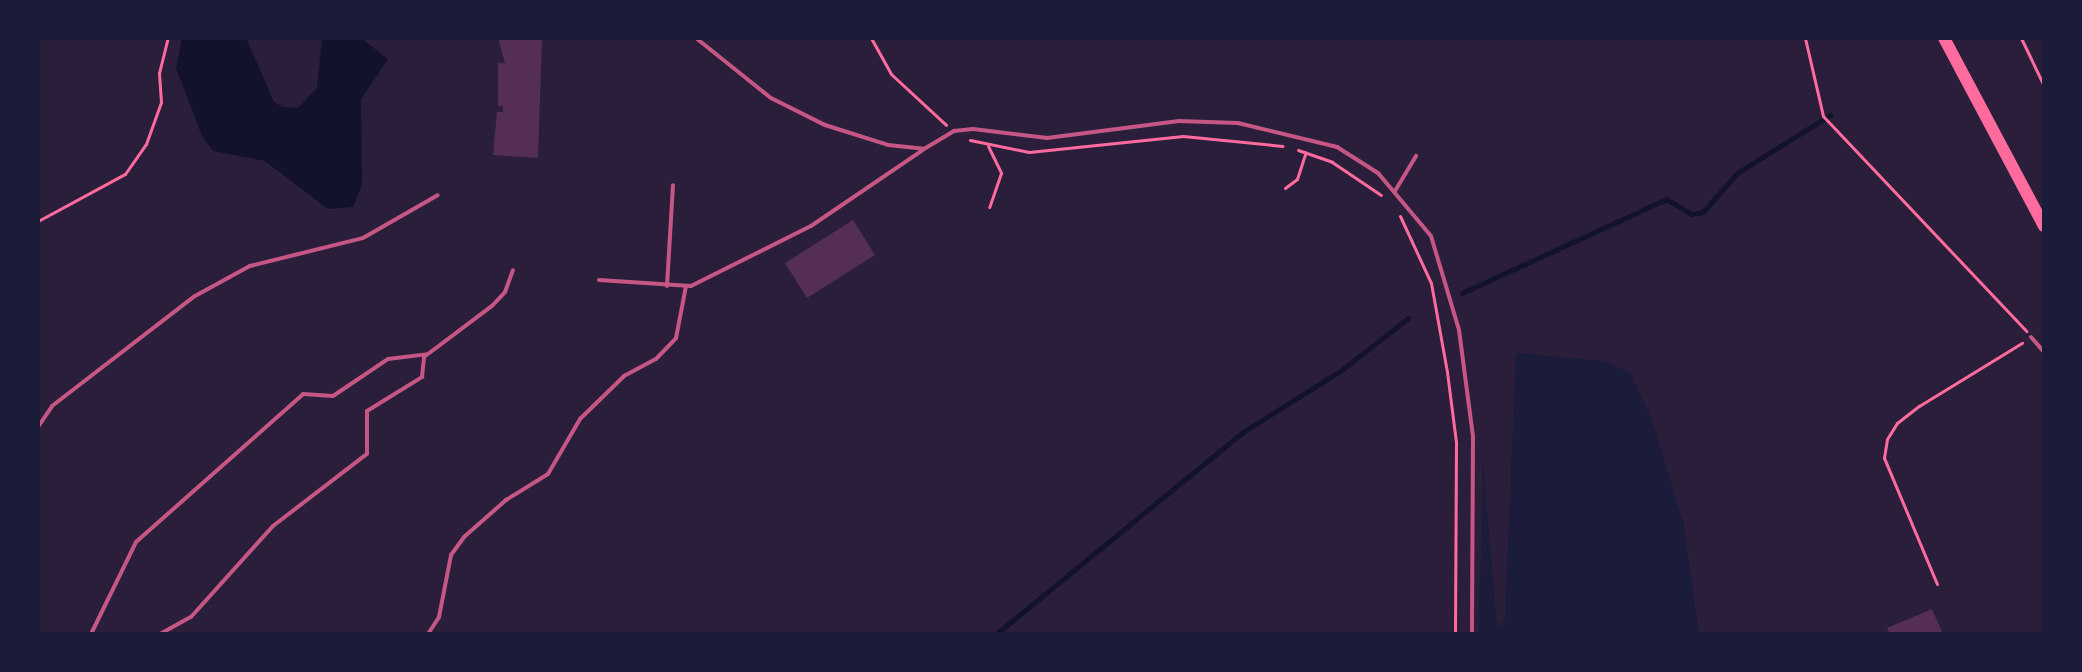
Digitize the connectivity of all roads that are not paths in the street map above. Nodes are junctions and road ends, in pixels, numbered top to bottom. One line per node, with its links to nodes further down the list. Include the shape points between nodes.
1 (696, 38): 3 (lane, via 771,98 825,125 888,145)
2 (1944, 38): 8 (highway)
3 (924, 149): 6 (lane, via 954,131 1047,138 1179,121 1238,123 1337,147 1378,173); 12 (lane, via 811,226 730,270)
4 (1416, 156): 6 (lane)
5 (673, 185): 11 (lane)
6 (1395, 191): 20 (lane, via 1431,236 1459,330 1473,436)
7 (438, 195): 16 (lane, via 363,238 336,249 289,254 250,266 195,296 52,406)
8 (2044, 226)
9 (513, 270): 15 (lane, via 505,292 492,306)
10 (599, 280): 11 (lane)
11 (667, 286): 12 (lane)
12 (686, 286): 19 (lane, via 676,338 656,359 624,376 580,419 548,474 506,500 464,537 451,555 439,617)
13 (2031, 337): 14 (lane)
14 (2044, 352)
15 (428, 354): 17 (lane, via 388,359 333,396 303,394 136,542); 18 (lane, via 422,377 367,411 367,454 273,526 191,617)
16 (38, 427)
17 (91, 634)
18 (160, 634)
19 (428, 634)
20 (1472, 634)

